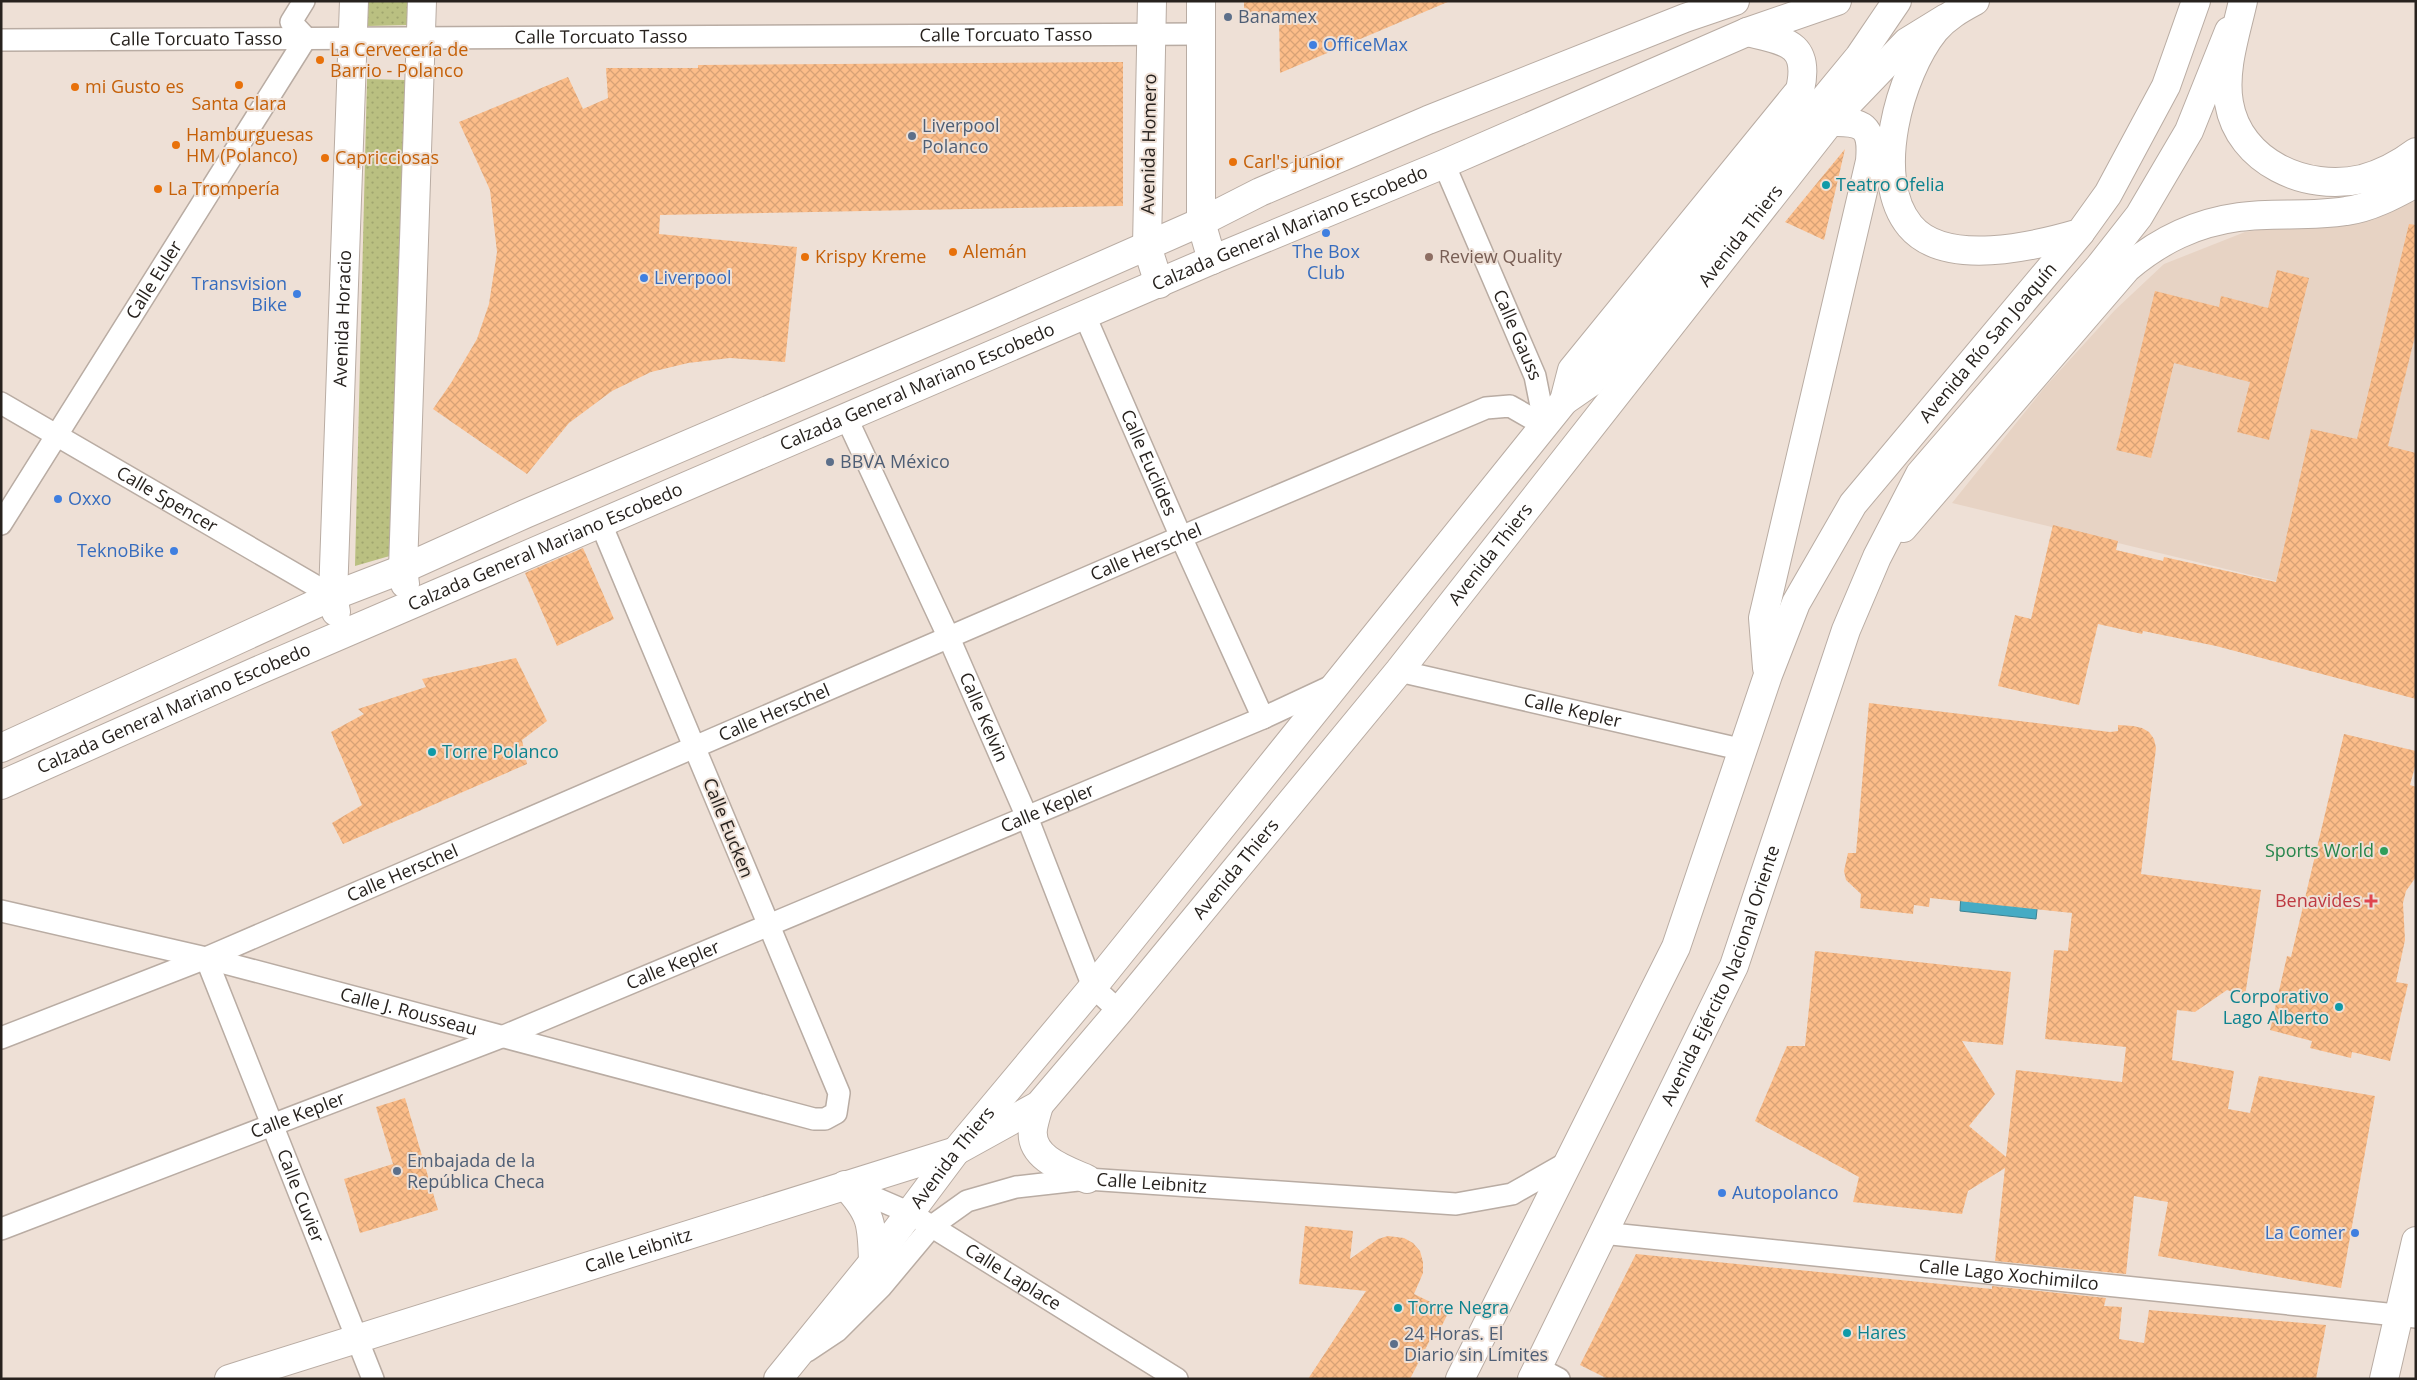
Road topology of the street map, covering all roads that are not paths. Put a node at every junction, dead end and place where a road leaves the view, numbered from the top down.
1 (304, 1) edge
2 (354, 1) edge
3 (422, 1) edge
4 (1152, 1) edge
5 (1201, 1) edge
6 (1735, 1) edge
7 (1837, 1) edge
8 (1896, 1) edge
9 (1975, 1) edge
10 (2196, 1) edge
11 (2239, 1) edge
12 (2243, 1) edge
13 (1950, 16) junction
14 (1747, 32) junction
15 (1200, 34) junction
16 (1151, 35) junction
17 (306, 38) junction
18 (352, 39) junction
19 (421, 39) junction
20 (1, 40) edge
21 (1830, 122) junction
22 (2416, 152) edge
23 (1444, 164) junction
24 (2416, 183) edge
25 (1201, 222) junction
26 (2080, 233) junction
27 (1147, 246) junction
28 (1212, 260) junction
29 (1159, 284) junction
30 (1084, 316) junction
31 (1564, 401) junction
32 (1, 403) edge
33 (847, 419) junction
34 (1545, 426) junction
35 (56, 436) junction
36 (1, 524) edge
37 (601, 524) junction
38 (1181, 537) junction
39 (1876, 557) junction
40 (404, 569) junction
41 (333, 596) junction
42 (408, 606) junction
43 (340, 636) junction
44 (949, 638) junction
45 (1399, 671) junction
46 (1768, 675) junction
47 (1339, 682) junction
48 (1263, 718) junction
49 (695, 747) junction
50 (1, 748) edge
51 (1744, 750) junction
52 (1, 784) edge
53 (1027, 817) junction
54 (1, 911) edge
55 (769, 926) junction
56 (206, 958) junction
57 (1093, 987) junction
58 (1119, 1011) junction
59 (504, 1036) junction
60 (1, 1038) edge
61 (1039, 1105) junction
62 (814, 1119) joint
63 (271, 1124) junction
64 (956, 1151) junction
65 (1570, 1161) junction
66 (1087, 1179) junction
67 (845, 1185) junction
68 (921, 1219) junction
69 (1, 1229) edge
70 (1602, 1233) junction
71 (2416, 1241) edge
72 (872, 1262) junction
73 (2407, 1316) edge
74 (357, 1337) junction
75 (782, 1375) edge
76 (1543, 1375) edge
77 (229, 1379) edge
78 (373, 1379) edge
79 (1177, 1379) edge
80 (1460, 1379) edge
81 (2384, 1379) edge

1 - 17 street
2 - 18 main road, Avenida Horacio
3 - 19 main road
4 - 16 main road, Avenida Homero
5 - 15 main road
6 - 25 main road, Calzada General Mariano Escobedo
7 - 14 main road, Calzada General Mariano Escobedo
8 - 31 main road
9 - 13 main road
10 - 26 main road, Avenida Río San Joaquín
11 - 39 main road, Avenida Río San Joaquín
12 - 22 main road
13 - 21 main road, Avenida Thiers
13 - 26 main road
14 - 23 main road, Calzada General Mariano Escobedo
14 - 31 main road
15 - 16 street, Calle Torcuato Tasso
15 - 25 main road
16 - 19 street, Calle Torcuato Tasso
16 - 27 main road, Avenida Homero
17 - 18 street, Calle Torcuato Tasso
17 - 20 street, Calle Torcuato Tasso
17 - 35 street, Calle Euler
18 - 19 street, Calle Torcuato Tasso
18 - 41 main road, Avenida Horacio
19 - 40 main road
21 - 45 main road, Avenida Thiers
21 - 46 main road
23 - 28 main road, Calzada General Mariano Escobedo
23 - 34 street, Calle Gauss
24 - 39 main road
25 - 27 main road, Calzada General Mariano Escobedo
25 - 28 main road
26 - 46 main road, Avenida Río San Joaquín
27 - 29 main road, Avenida Homero
27 - 40 main road, Calzada General Mariano Escobedo
28 - 29 main road, Calzada General Mariano Escobedo
29 - 30 main road, Calzada General Mariano Escobedo
30 - 33 main road, Calzada General Mariano Escobedo
30 - 38 street, Calle Euclides
31 - 34 main road, Avenida Thiers
32 - 35 street, Calle Spencer
33 - 37 main road, Calzada General Mariano Escobedo
33 - 44 street, Calle Kelvin
34 - 38 street, Calle Herschel
34 - 47 main road, Avenida Thiers
35 - 36 street, Calle Euler
35 - 41 street, Calle Spencer
37 - 42 main road, Calzada General Mariano Escobedo
37 - 49 street, Calle Eucken
38 - 44 street, Calle Herschel
38 - 48 street, Calle Euclides
39 - 70 main road, Avenida Ejército Nacional Oriente
40 - 41 main road, Calzada General Mariano Escobedo
40 - 42 main road
41 - 43 main road, Avenida Horacio
41 - 50 main road, Calzada General Mariano Escobedo
42 - 43 main road, Calzada General Mariano Escobedo
43 - 52 main road, Calzada General Mariano Escobedo
44 - 49 street, Calle Herschel
44 - 53 street, Calle Kelvin
45 - 51 street, Calle Kepler
45 - 58 main road, Avenida Thiers
46 - 51 main road
47 - 48 street, Calle Kepler
47 - 57 main road, Avenida Thiers
48 - 53 street, Calle Kepler
49 - 55 street, Calle Eucken
49 - 56 street, Calle Herschel
51 - 65 main road
53 - 55 street, Calle Kepler
53 - 57 street, Calle Kelvin
54 - 56 street, Calle J. Rousseau
55 - 59 street, Calle Kepler
55 - 62 street, Calle Eucken
56 - 59 street, Calle J. Rousseau
56 - 60 street, Calle Herschel
56 - 63 street, Calle Cuvier
57 - 58 street, Calle Kelvin
57 - 64 main road, Avenida Thiers
58 - 61 main road, Avenida Thiers
59 - 62 street, Calle J. Rousseau
59 - 63 street, Calle Kepler
61 - 64 main road, Calle Leibnitz
61 - 66 main road
63 - 69 street, Calle Kepler
63 - 74 street, Calle Cuvier
64 - 67 main road, Calle Leibnitz
64 - 68 main road, Avenida Thiers
65 - 66 street, Calle Leibnitz
65 - 80 main road
66 - 68 street, Calle Leibnitz
67 - 68 street, Calle Laplace
67 - 72 main road
67 - 74 main road, Calle Leibnitz
68 - 72 main road, Avenida Thiers
68 - 75 street, Calle Leibnitz
68 - 79 street, Calle Laplace
70 - 73 street, Calle Lago Xochimilco
70 - 76 main road, Avenida Ejército Nacional Oriente
71 - 73 main road
72 - 75 main road, Avenida Thiers
73 - 81 main road
74 - 77 main road, Calle Leibnitz
74 - 78 street, Calle Cuvier

